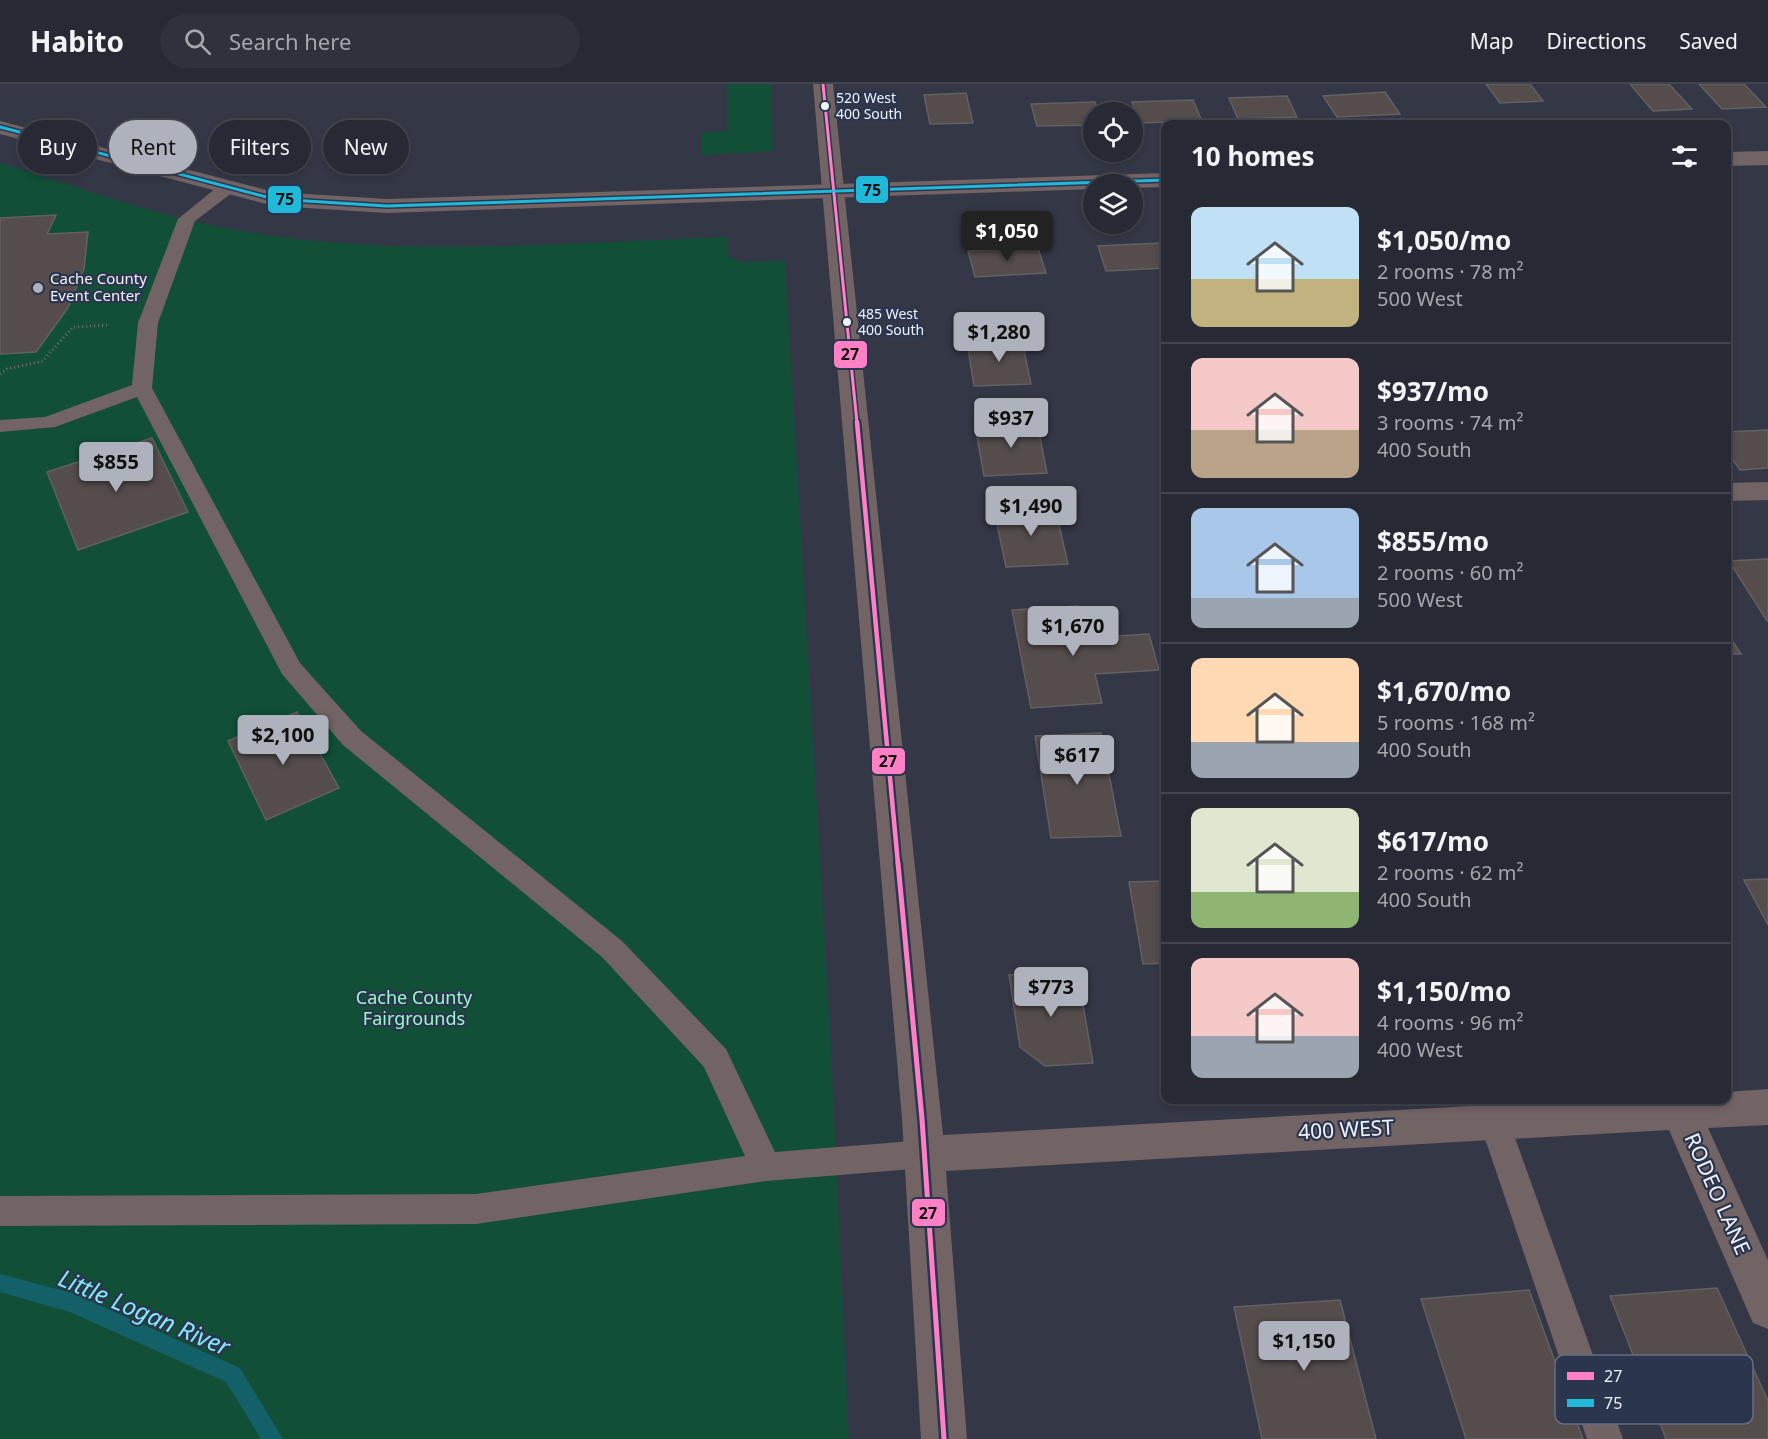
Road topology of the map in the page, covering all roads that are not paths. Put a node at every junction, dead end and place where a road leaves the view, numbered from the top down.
1 (823, 84) edge
2 (0, 127) edge
3 (1768, 158) edge
4 (1731, 159) edge
5 (1161, 180) edge
6 (226, 188) junction
7 (835, 191) junction
8 (142, 388) junction
9 (0, 426) edge
10 (1768, 490) edge
11 (1731, 492) edge
12 (1768, 1107) edge
13 (1681, 1112) junction
14 (1494, 1121) junction
15 (925, 1154) junction
16 (766, 1167) junction
17 (0, 1211) edge
18 (1768, 1308) edge
19 (1576, 1355) edge
20 (1600, 1424) edge
21 (944, 1439) edge
22 (1605, 1439) edge

1 - 7 street
2 - 6 street
3 - 4 street
5 - 7 street
6 - 7 street
6 - 8 lane
7 - 15 street
8 - 9 lane
8 - 16 lane
10 - 11 street
12 - 13 street, 400 WEST
13 - 14 street, 400 WEST
13 - 18 street, RODEO LANE
14 - 15 street, 400 WEST
14 - 19 lane
15 - 16 lane
15 - 21 street
16 - 17 lane
20 - 22 lane

